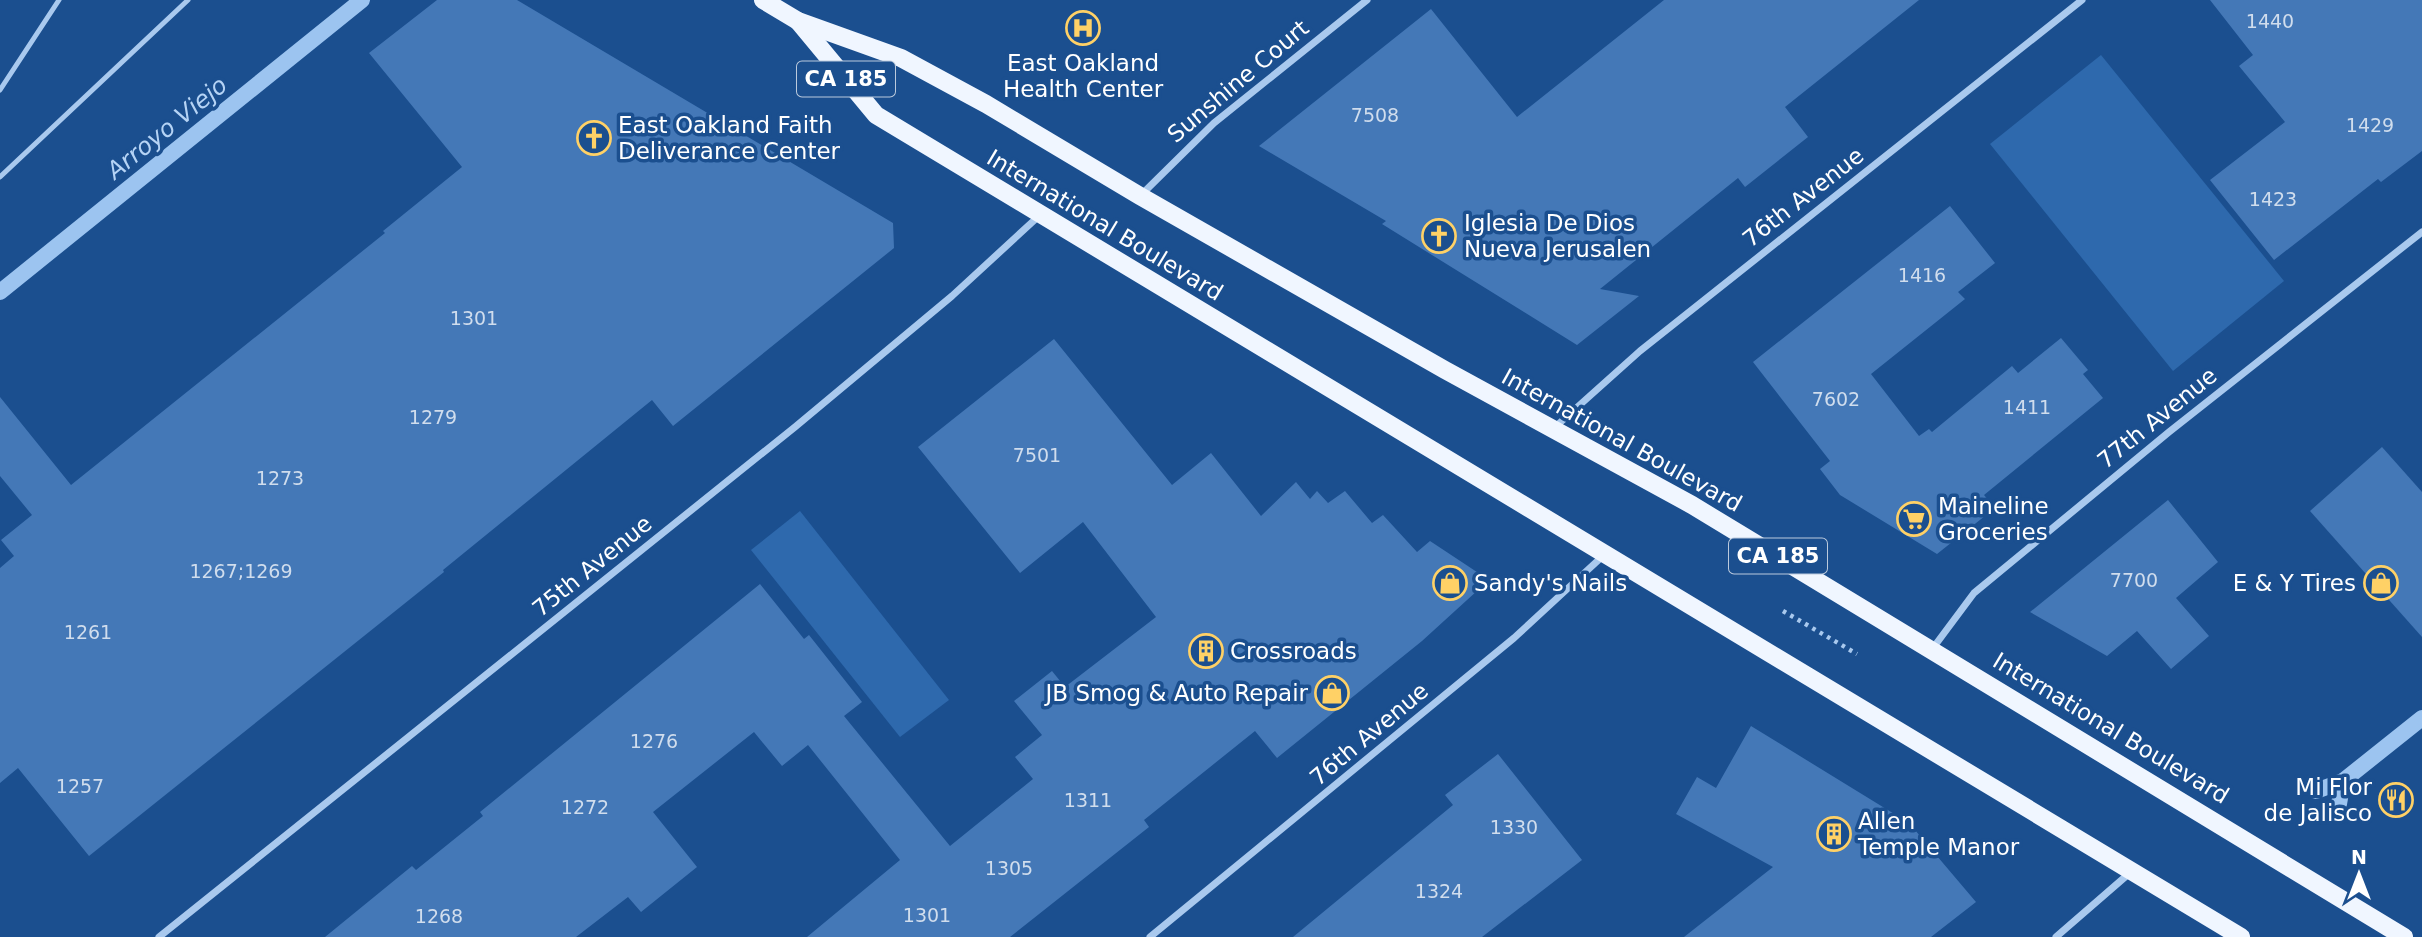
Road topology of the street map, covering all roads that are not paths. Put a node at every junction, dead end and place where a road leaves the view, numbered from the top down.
1 (59, 0) edge
2 (188, 0) edge
3 (763, 0) edge
4 (1367, 0) edge
5 (2082, 0) edge
6 (798, 21) junction
7 (0, 90) edge
8 (0, 177) edge
9 (1140, 197) junction
10 (1040, 215) junction
11 (2422, 232) edge
12 (1553, 429) junction
13 (1606, 553) junction
14 (1932, 649) junction
15 (2132, 871) junction
16 (159, 937) edge
17 (1150, 937) edge
18 (2056, 937) edge
19 (2241, 937) edge
20 (2404, 937) edge

1 - 7 lane
2 - 8 lane
3 - 6 main road, International Boulevard / CA 185
4 - 9 street, Sunshine Court
5 - 12 street, 76th Avenue
6 - 9 main road, International Boulevard / CA 185
6 - 10 main road, International Boulevard / CA 185
9 - 12 main road, International Boulevard / CA 185
10 - 13 main road, International Boulevard / CA 185
10 - 16 street, 75th Avenue
11 - 14 street, 77th Avenue
12 - 14 main road, International Boulevard / CA 185
13 - 15 main road, International Boulevard / CA 185
13 - 17 street, 76th Avenue
14 - 20 main road, International Boulevard / CA 185
15 - 18 street
15 - 19 main road, International Boulevard / CA 185

